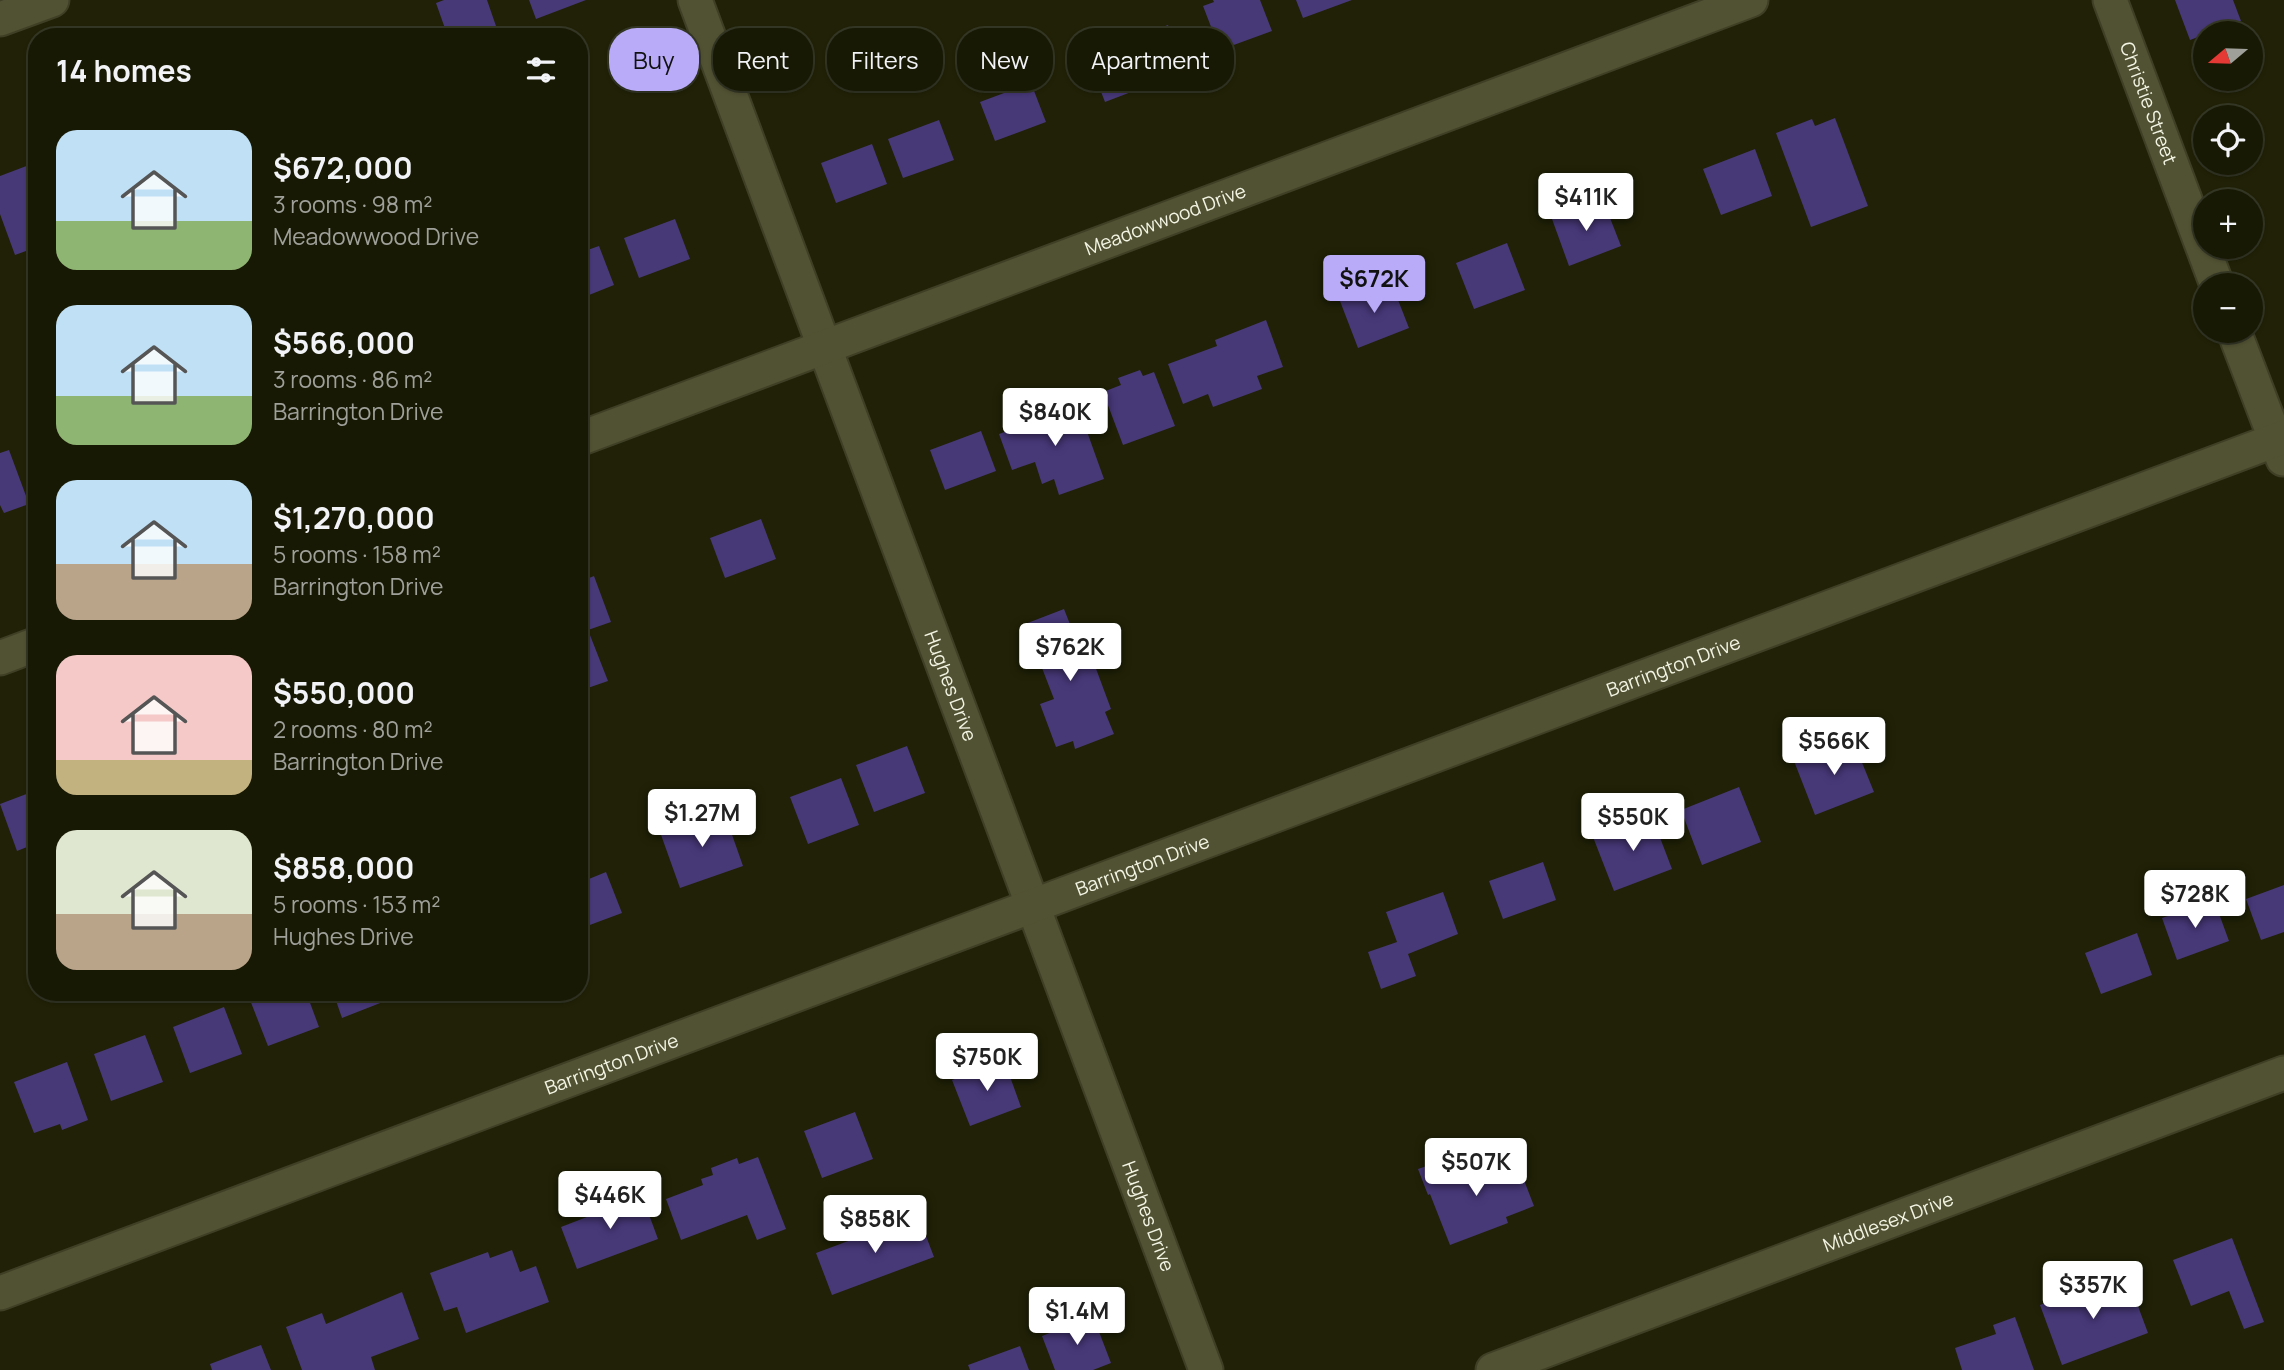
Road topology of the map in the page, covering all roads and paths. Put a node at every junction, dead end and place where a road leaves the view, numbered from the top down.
1 (52, 0) edge
2 (695, 0) edge
3 (1751, 0) edge
4 (2110, 0) edge
5 (0, 19) edge
6 (2212, 273) edge
7 (2239, 343) edge
8 (824, 346) junction
9 (588, 436) edge
10 (2281, 446) edge
11 (28, 647) edge
12 (0, 658) edge
13 (1033, 905) junction
14 (2284, 1073) edge
15 (0, 1293) edge
16 (1206, 1370) edge
17 (1493, 1370) edge

1 - 5 street
2 - 8 street, Hughes Drive
3 - 8 street, Meadowwood Drive
4 - 6 street, Christie Street
7 - 10 street
8 - 9 street, Meadowwood Drive
8 - 13 street, Hughes Drive
10 - 13 street, Barrington Drive
11 - 12 street
13 - 15 street, Barrington Drive
13 - 16 street, Hughes Drive
14 - 17 street, Middlesex Drive

